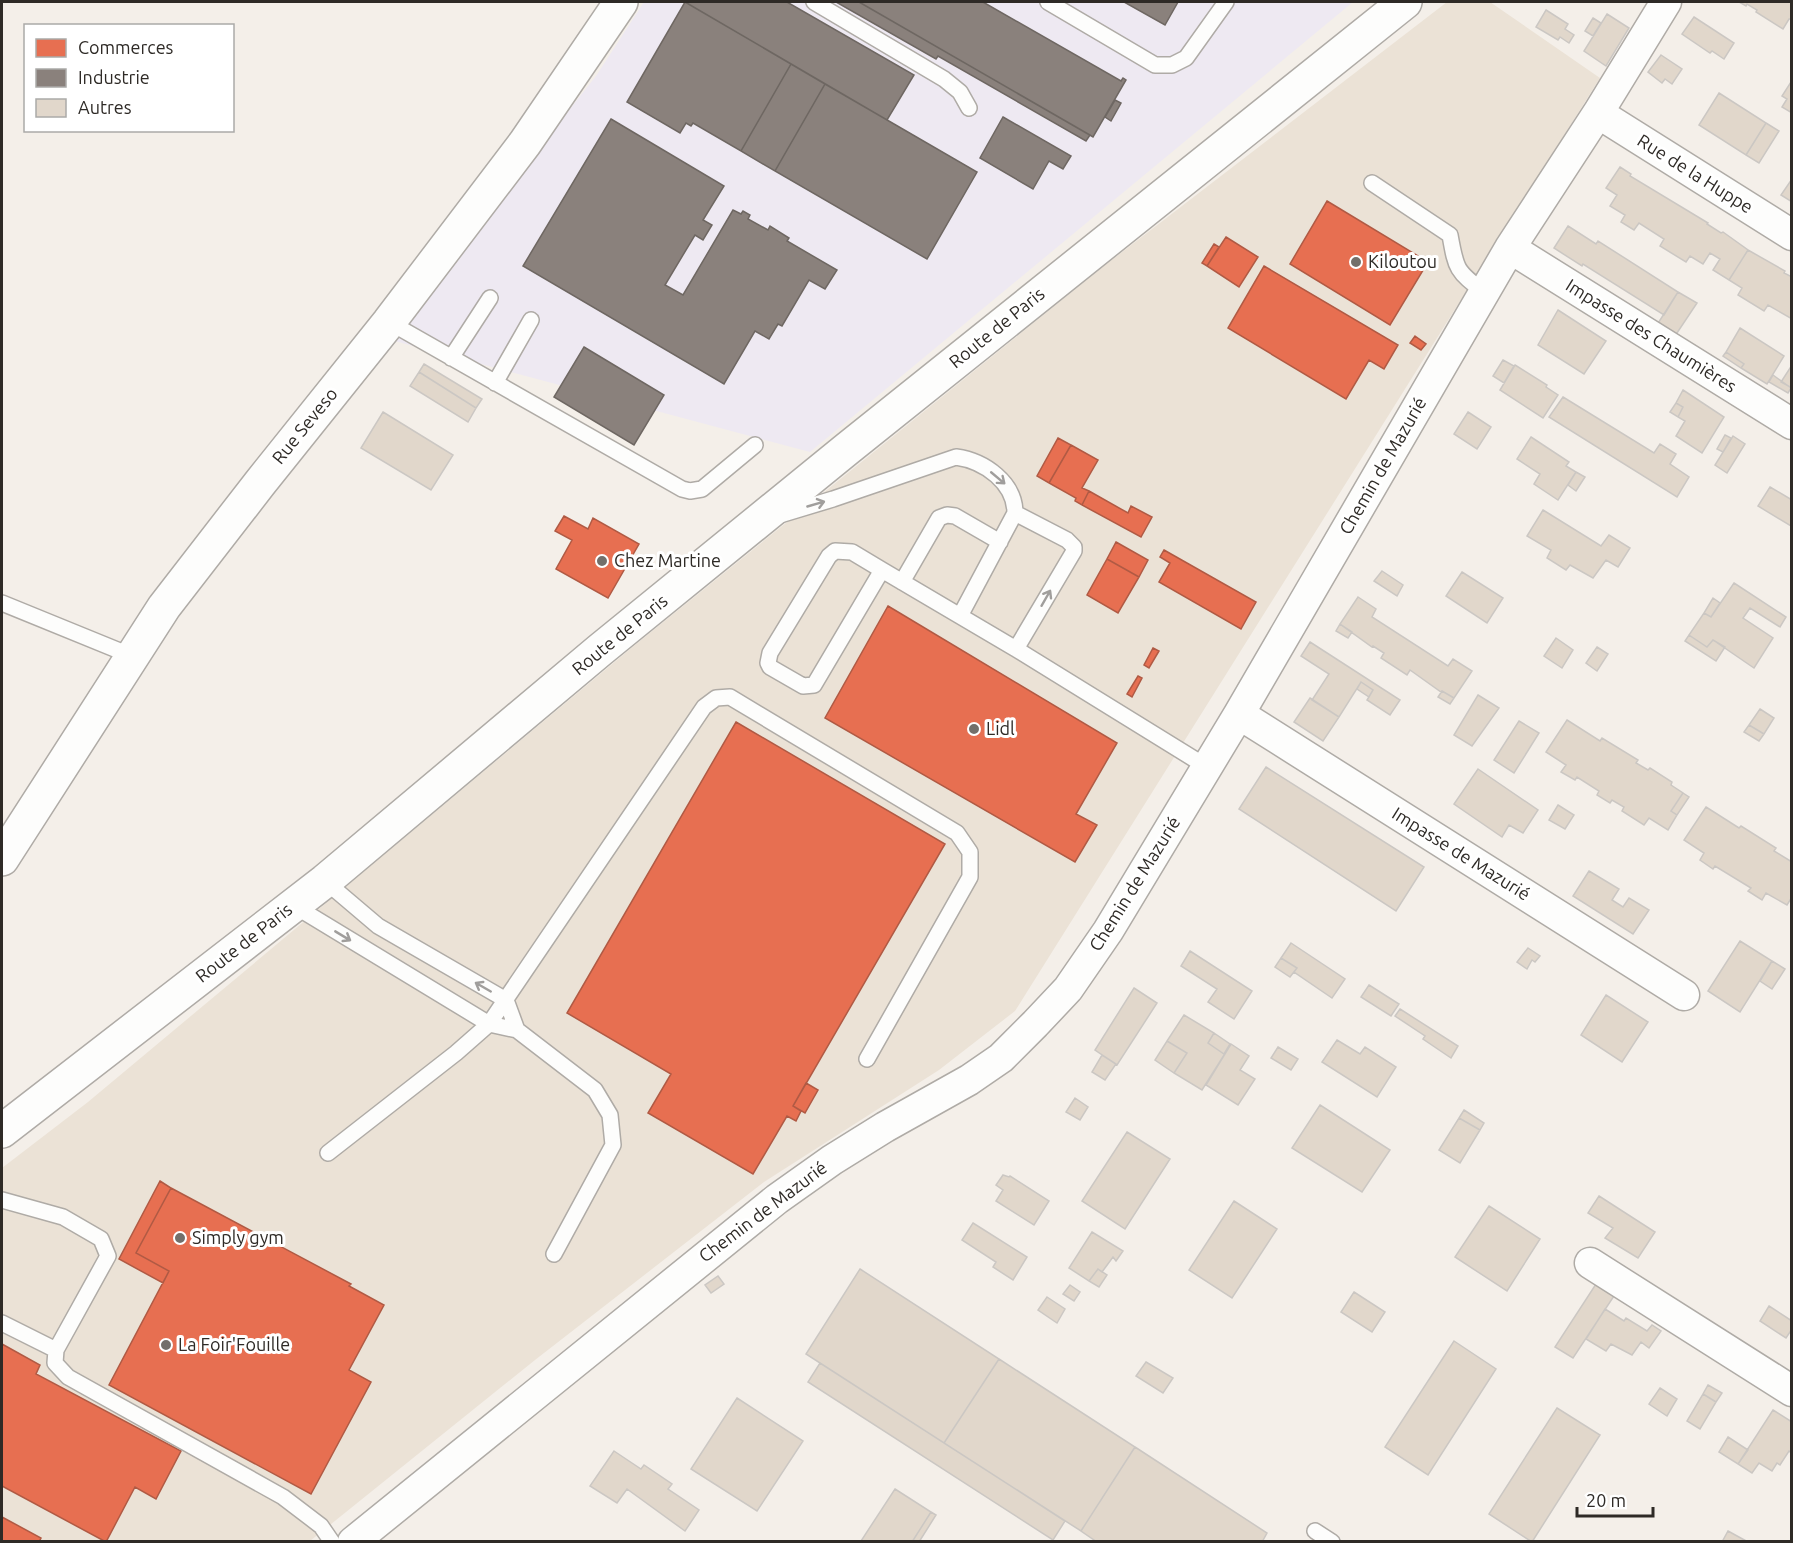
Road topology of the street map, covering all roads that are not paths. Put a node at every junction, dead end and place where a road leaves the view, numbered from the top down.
1 (621, 2) edge
2 (814, 2) edge
3 (1048, 2) edge
4 (1226, 2) edge
5 (1405, 2) edge
6 (1666, 2) edge
7 (969, 108) dead end
8 (1598, 113) junction
9 (1372, 183) dead end
10 (1791, 235) edge
11 (1510, 248) junction
12 (1484, 292) junction
13 (490, 297) dead end
14 (531, 320) dead end
15 (389, 322) junction
16 (451, 358) junction
17 (495, 383) junction
18 (1791, 424) edge
19 (755, 445) dead end
20 (1015, 513) junction
21 (760, 520) junction
22 (1000, 542) junction
23 (882, 570) junction
24 (902, 582) junction
25 (2, 603) edge
26 (960, 616) junction
27 (1016, 649) junction
28 (132, 656) junction
29 (1239, 714) junction
30 (1207, 767) junction
31 (2, 860) edge
32 (325, 881) junction
33 (293, 906) junction
34 (1684, 995) dead end
35 (506, 1000) junction
36 (489, 1024) junction
37 (517, 1030) junction
38 (867, 1059) dead end
39 (2, 1131) edge
40 (328, 1153) dead end
41 (2, 1200) edge
42 (554, 1254) dead end
43 (1590, 1263) dead end
44 (2, 1323) edge
45 (56, 1350) junction
46 (1791, 1392) edge
47 (1316, 1531) dead end
48 (332, 1542) edge
49 (353, 1542) edge
50 (1332, 1542) edge

1 - 15 main road, Rue Seveso
2 - 7 lane
3 - 4 lane
5 - 21 main road, Route de Paris
6 - 8 street, Chemin de Mazurié
8 - 10 street, Rue de la Huppe
8 - 11 street, Chemin de Mazurié
9 - 12 lane
11 - 12 street, Chemin de Mazurié
11 - 18 street, Impasse des Chaumières
12 - 29 street, Chemin de Mazurié
13 - 16 lane
14 - 17 lane
15 - 16 lane
15 - 28 main road, Rue Seveso
16 - 17 lane
17 - 19 lane
21 -> 20 lane
20 - 22 lane
27 -> 20 lane
21 - 32 main road, Route de Paris
22 - 24 lane
22 - 26 lane
23 - 23 lane
23 - 24 lane
24 - 26 lane
25 - 28 lane
26 - 27 lane
27 - 30 lane
28 - 31 main road, Rue Seveso
29 - 30 street, Chemin de Mazurié
29 - 34 street, Impasse de Mazurié
30 - 49 street, Chemin de Mazurié
32 - 33 main road, Route de Paris
35 -> 32 lane
33 -> 36 lane
33 - 39 main road, Route de Paris
35 - 36 lane
35 - 37 lane
35 - 38 lane
36 - 37 lane
36 - 40 lane
37 - 42 lane
41 - 45 lane
43 - 46 street
44 - 45 lane
45 - 48 lane
47 - 50 lane

